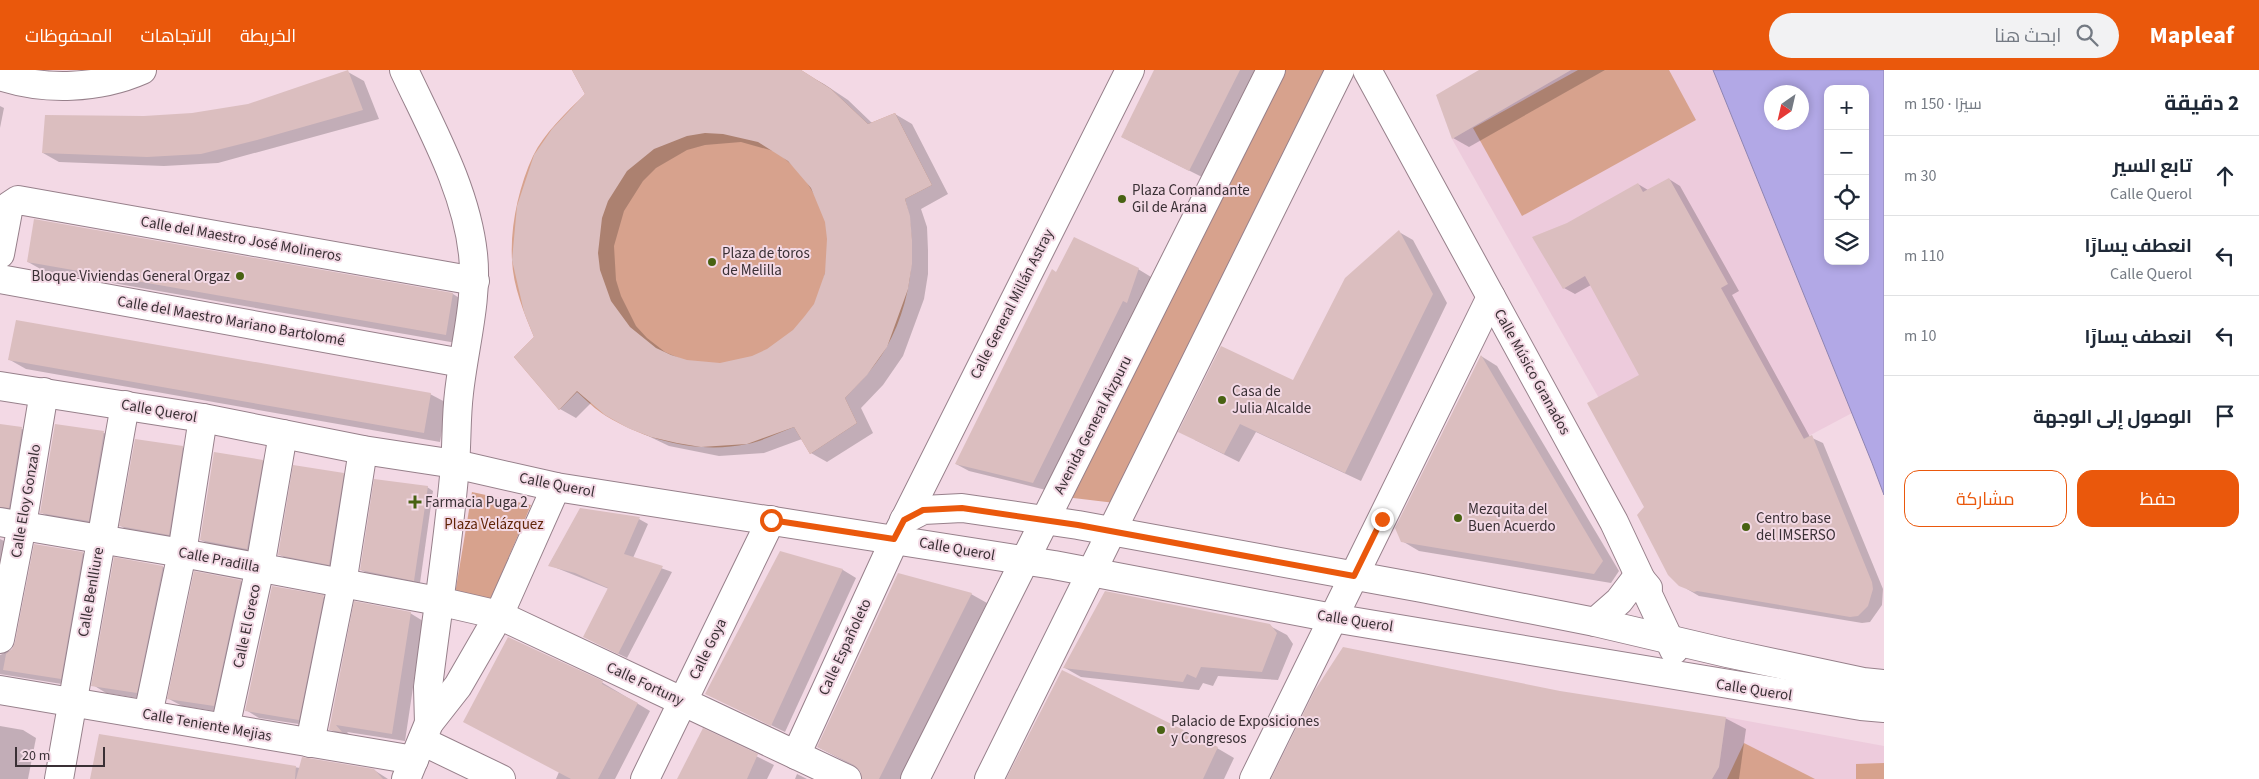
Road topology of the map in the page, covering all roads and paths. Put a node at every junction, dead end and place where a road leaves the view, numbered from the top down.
1 (142, 70) edge
2 (404, 70) edge
3 (1130, 70) edge
4 (1271, 70) edge
5 (1340, 70) edge
6 (1367, 70) edge
7 (18, 76) edge
8 (0, 254) edge
9 (0, 280) edge
10 (475, 282) junction
11 (1491, 297) junction
12 (462, 363) junction
13 (0, 386) edge
14 (44, 392) junction
15 (125, 405) junction
16 (203, 418) junction
17 (283, 434) junction
18 (363, 450) junction
19 (455, 464) junction
20 (556, 487) junction
21 (771, 520) junction
22 (1045, 520) junction
23 (11, 523) edge
24 (900, 529) junction
25 (1112, 531) junction
26 (101, 538) junction
27 (182, 553) junction
28 (1024, 561) junction
29 (260, 567) junction
30 (1092, 572) junction
31 (1354, 576) junction
32 (1638, 576) junction
33 (342, 584) junction
34 (438, 601) junction
35 (499, 616) junction
36 (1333, 618) junction
37 (1595, 622) junction
38 (0, 639) edge
39 (1668, 639) junction
40 (1707, 647) junction
41 (1688, 679) junction
42 (1884, 684) edge
43 (0, 690) edge
44 (438, 694) junction
45 (72, 702) junction
46 (682, 702) junction
47 (1884, 708) edge
48 (148, 715) junction
49 (224, 728) junction
50 (310, 743) junction
51 (418, 751) edge
52 (796, 755) junction
53 (59, 779) edge
54 (501, 779) edge
55 (645, 779) edge
56 (847, 779) edge
57 (915, 779) edge
58 (989, 779) edge
59 (1254, 779) edge

1 - 7 street
2 - 10 street
3 - 24 street, Calle General Millán Astray
4 - 22 street, Avenida General Aizpuru
5 - 25 street
6 - 11 street, Calle Músico Granados
8 - 10 street, Calle del Maestro José Molineros
9 - 12 street, Calle del Maestro Mariano Bartolomé
10 - 12 street
11 - 31 street
11 - 32 street, Calle Músico Granados
12 - 19 street
13 - 14 street, Calle Querol
14 - 15 street, Calle Querol
14 - 23 street, Calle Eloy Gonzalo
15 - 16 street, Calle Querol
15 - 26 street, Calle Benlliure
16 - 17 street, Calle Querol
16 - 27 street
17 - 18 street, Calle Querol
17 - 29 street, Calle El Greco
18 - 19 street, Calle Querol
18 - 33 street
19 - 20 street, Calle Querol
19 - 34 street
20 - 21 street, Calle Querol
20 - 35 street
21 - 24 street, Calle Querol
21 - 46 street, Calle Goya
22 - 24 street, Calle Querol
22 - 25 street, Calle Querol
22 - 28 street, Avenida General Aizpuru
23 - 26 street, Calle Pradilla
23 - 38 street, Calle Eloy Gonzalo
24 - 28 street, Calle Querol
24 - 52 street, Calle Españoleto
25 - 30 street
25 - 31 street, Calle Querol
26 - 27 street, Calle Pradilla
26 - 45 street, Calle Benlliure
27 - 29 street, Calle Pradilla
27 - 48 street
28 - 30 street, Calle Querol
28 - 57 street, Avenida General Aizpuru
29 - 33 street, Calle Pradilla
29 - 49 street, Calle El Greco
30 - 36 street, Calle Querol
30 - 58 street
31 - 36 street
31 - 37 street, Calle Querol
32 - 37 street
32 - 39 street, Calle Músico Granados
32 - 40 street
33 - 34 street, Calle Pradilla
33 - 50 street
34 - 35 street, Calle Fortuny
34 - 44 street
35 - 44 street
35 - 46 street, Calle Fortuny
36 - 41 street, Calle Querol
36 - 59 street
37 - 39 street, Calle Querol
39 - 40 street, Calle Querol
39 - 41 street, Calle Músico Granados
40 - 42 street, Calle Querol
41 - 47 street, Calle Querol
43 - 45 street, Calle Teniente Mejias
44 - 51 street
45 - 48 street, Calle Teniente Mejias
45 - 53 street, Calle Benlliure
46 - 52 street, Calle Fortuny
46 - 55 street, Calle Goya
48 - 49 street, Calle Teniente Mejias
49 - 50 street, Calle Teniente Mejias
50 - 51 street, Calle Teniente Mejias
51 - 54 street, Calle Teniente Mejias
52 - 56 street, Calle Fortuny

